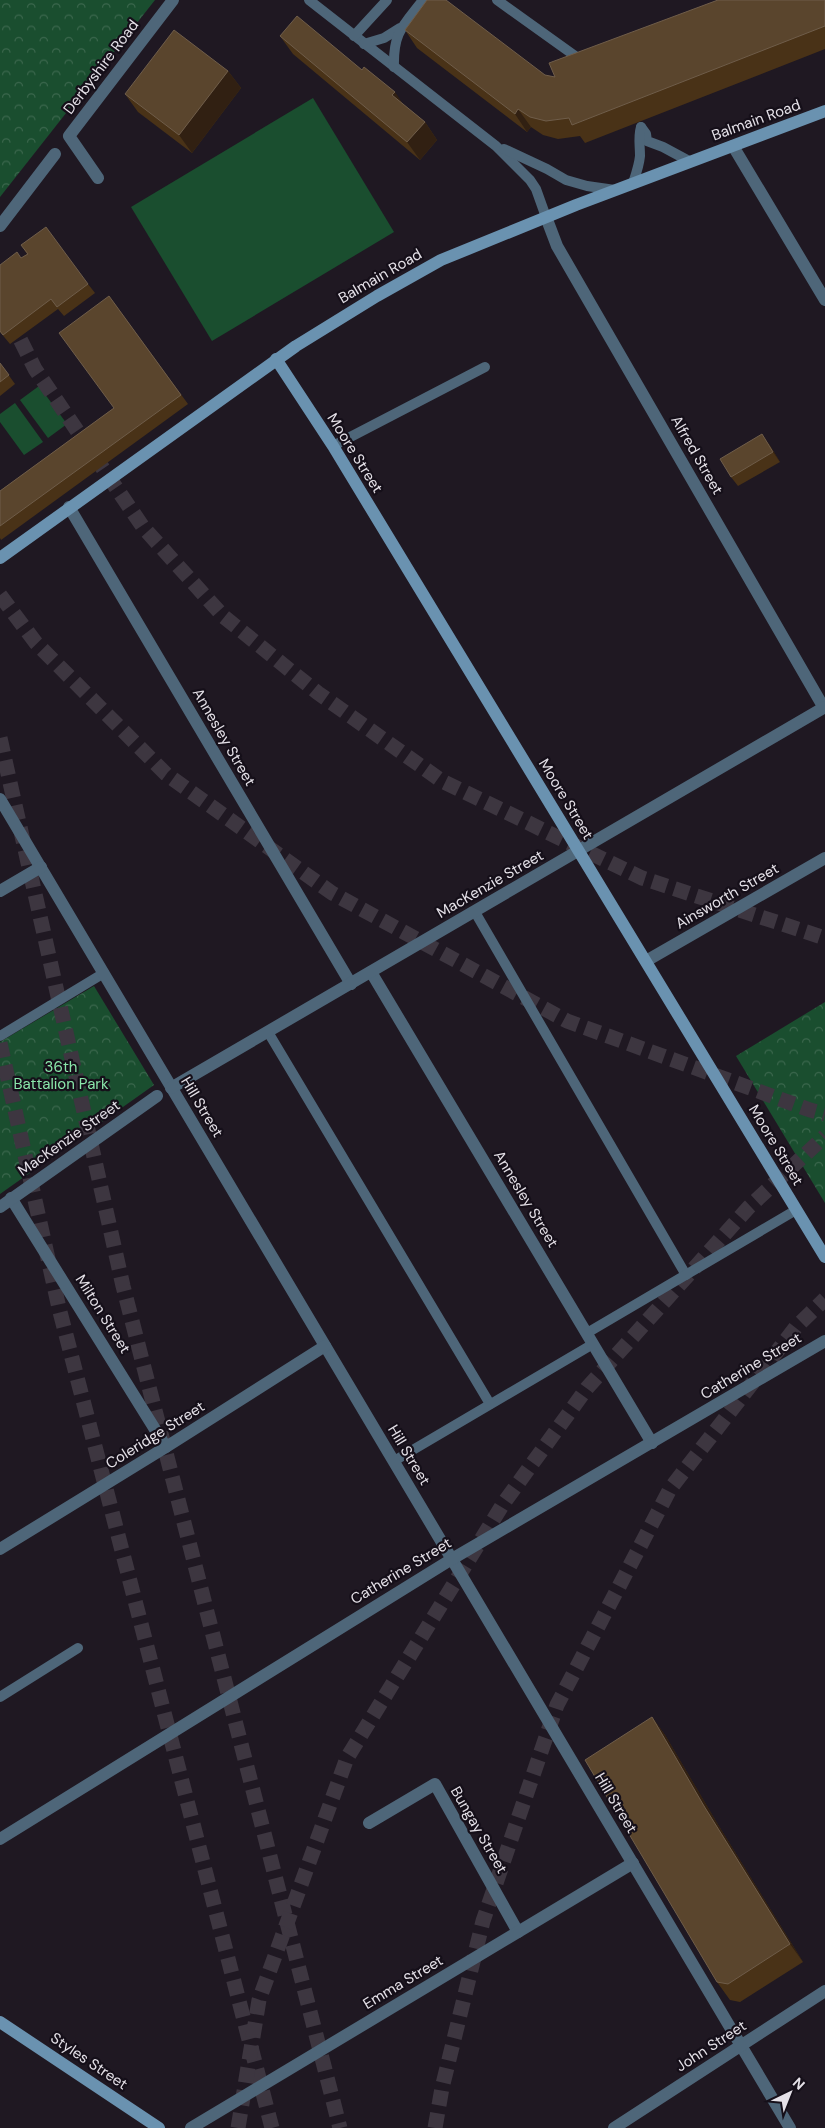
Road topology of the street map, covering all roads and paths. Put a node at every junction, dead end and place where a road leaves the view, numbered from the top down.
1 (173, 0) edge
2 (309, 0) edge
3 (386, 0) edge
4 (423, 0) edge
5 (497, 0) edge
6 (400, 28) junction
7 (354, 36) junction
8 (364, 44) junction
9 (596, 51) edge
10 (394, 67) junction
11 (825, 111) edge
12 (496, 146) junction
13 (733, 146) junction
14 (55, 154) dead end
15 (689, 161) junction
16 (98, 178) dead end
17 (633, 183) junction
18 (614, 190) junction
19 (546, 217) junction
20 (0, 226) edge
21 (825, 300) edge
22 (276, 359) junction
23 (485, 367) dead end
24 (333, 446) junction
25 (69, 507) junction
26 (0, 558) edge
27 (825, 707) edge
28 (0, 799) edge
29 (579, 851) junction
30 (825, 858) edge
31 (41, 867) junction
32 (0, 891) edge
33 (474, 912) junction
34 (646, 961) junction
35 (371, 972) junction
36 (104, 973) junction
37 (351, 984) junction
38 (268, 1032) junction
39 (0, 1036) edge
40 (172, 1088) junction
41 (157, 1096) dead end
42 (11, 1198) junction
43 (0, 1207) edge
44 (796, 1210) junction
45 (825, 1258) edge
46 (686, 1275) junction
47 (590, 1339) junction
48 (825, 1342) edge
49 (325, 1346) junction
50 (490, 1404) junction
51 (652, 1443) junction
52 (166, 1447) junction
53 (394, 1461) junction
54 (0, 1549) edge
55 (452, 1559) junction
56 (78, 1648) dead end
57 (0, 1697) edge
58 (369, 1823) dead end
59 (0, 1839) edge
60 (632, 1863) junction
61 (518, 1932) junction
62 (824, 1993) edge
63 (0, 2022) edge
64 (741, 2046) junction
65 (159, 2128) edge
66 (191, 2128) edge
67 (614, 2128) edge
68 (790, 2128) edge

1 - 16 street, Derbyshire Road
2 - 7 lane
3 - 7 lane
4 - 6 lane
5 - 9 lane
6 - 8 lane
6 - 10 lane
7 - 8 lane
8 - 10 lane
10 - 12 lane
11 - 13 main road, Balmain Road
12 - 18 lane
12 - 19 lane
13 - 15 main road, Balmain Road
13 - 21 street
14 - 20 street
15 - 17 main road, Balmain Road
15 - 17 lane
17 - 18 main road, Balmain Road
18 - 19 main road, Balmain Road
19 - 22 main road, Balmain Road
19 - 27 street, Alfred Street
22 - 24 main road, Moore Street
22 - 25 main road, Balmain Road
23 - 24 lane
24 - 29 main road, Moore Street
25 - 26 main road, Balmain Road
25 - 37 street, Annesley Street
27 - 29 street, MacKenzie Street
28 - 31 street, Hill Street
29 - 33 street, MacKenzie Street
29 - 34 main road, Moore Street
30 - 34 street, Ainsworth Street
31 - 32 street
31 - 36 street, Hill Street
33 - 35 street, MacKenzie Street
33 - 46 lane
34 - 44 main road, Moore Street
35 - 37 street, MacKenzie Street
35 - 47 street, Annesley Street
36 - 39 lane
36 - 40 street, Hill Street
37 - 38 street, MacKenzie Street
38 - 40 street, MacKenzie Street
38 - 50 lane
40 - 49 street, Hill Street
41 - 42 street, MacKenzie Street
42 - 43 street, MacKenzie Street
42 - 52 street, Milton Street
44 - 45 main road, Moore Street
44 - 46 lane
46 - 47 lane
47 - 50 lane
47 - 51 street, Annesley Street
48 - 51 street, Catherine Street
49 - 52 street, Coleridge Street
49 - 53 street, Hill Street
50 - 53 lane
51 - 55 street, Catherine Street
52 - 54 street, Coleridge Street
53 - 55 street, Hill Street
55 - 59 street, Catherine Street
55 - 60 street, Hill Street
56 - 57 lane
58 - 61 street, Bungay Street
60 - 61 street, Emma Street
60 - 64 street, Hill Street
61 - 66 street, Emma Street
62 - 64 street, John Street
63 - 65 main road, Styles Street
64 - 67 street, John Street
64 - 68 street, Hill Street

